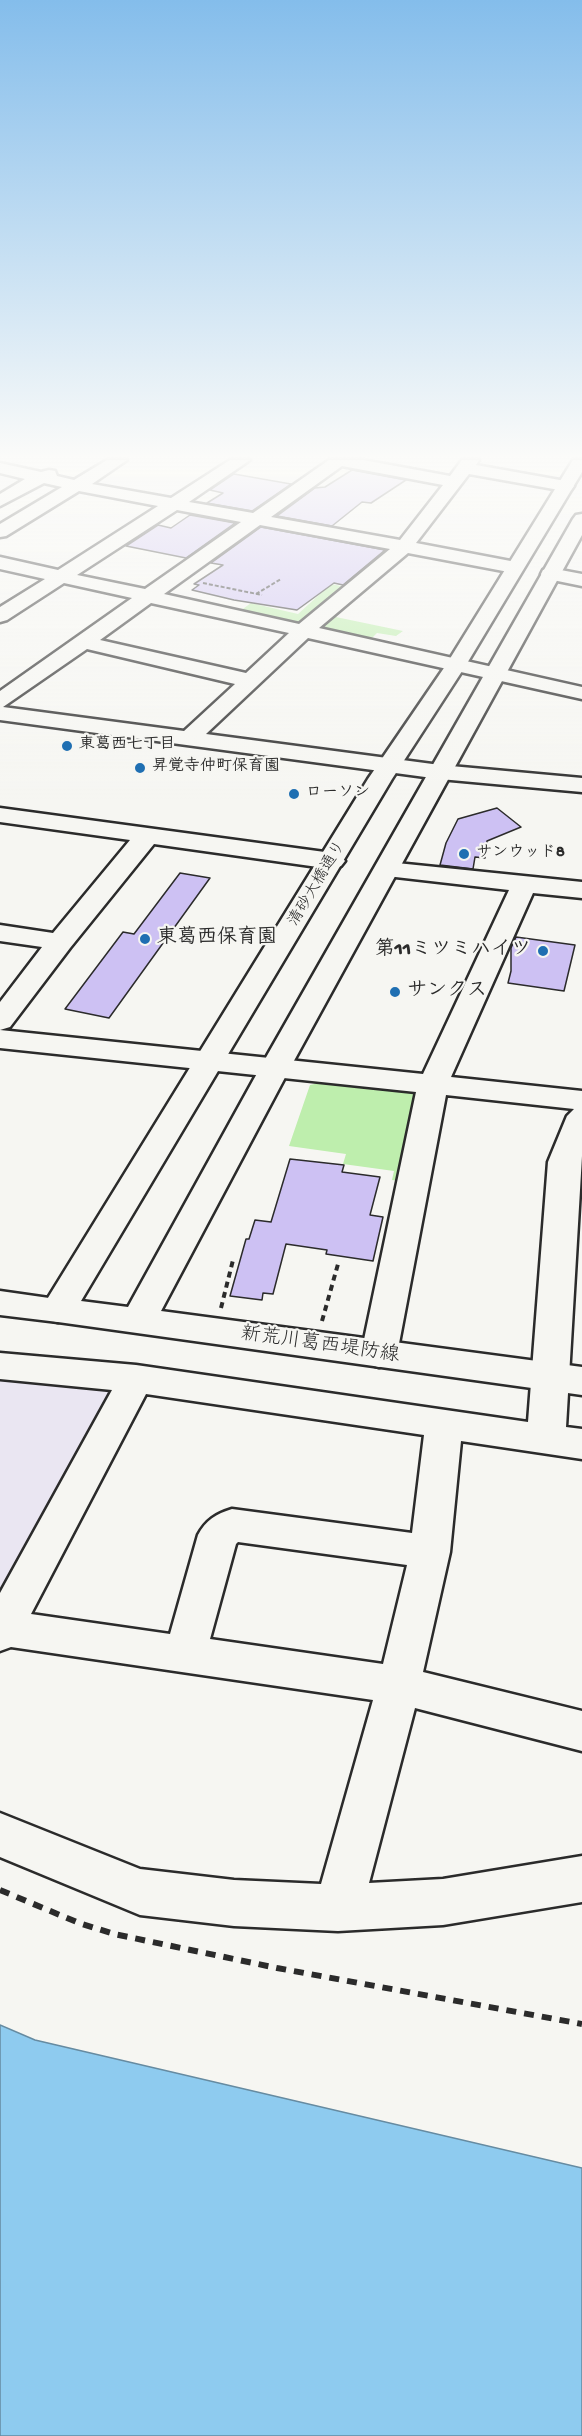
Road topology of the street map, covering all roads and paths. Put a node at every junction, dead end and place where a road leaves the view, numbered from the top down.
1 (47, 574) edge
2 (66, 574) edge
3 (181, 574) edge
4 (372, 574) edge
5 (510, 574) edge
6 (550, 574) joint
7 (61, 577) junction
8 (176, 577) junction
9 (281, 579) dead end
10 (582, 580) edge
11 (255, 594) junction
12 (149, 596) junction
13 (262, 596) dead end
14 (228, 614) junction
15 (0, 616) edge
16 (303, 631) junction
17 (83, 642) junction
18 (456, 665) junction
19 (494, 673) junction
20 (251, 681) junction
21 (582, 693) edge
22 (0, 701) edge
23 (0, 713) edge
24 (0, 729) edge
25 (188, 738) junction
26 (384, 772) junction
27 (437, 778) junction
28 (582, 785) edge
29 (582, 800) edge
30 (0, 815) edge
31 (147, 836) junction
32 (332, 861) junction
33 (387, 870) junction
34 (524, 885) junction
35 (582, 890) edge
36 (0, 933) edge
37 (60, 942) junction
38 (0, 1021) edge
39 (0, 1039) edge
40 (211, 1061) junction
41 (275, 1068) junction
42 (434, 1084) junction
43 (582, 1100) edge
44 (582, 1116) edge
45 (233, 1260) dead end
46 (338, 1264) dead end
47 (0, 1303) edge
48 (210, 1310) dead end
49 (58, 1311) junction
50 (138, 1321) junction
51 (338, 1348) junction
52 (380, 1354) junction
53 (0, 1366) edge
54 (136, 1379) junction
55 (566, 1379) edge
56 (444, 1424) junction
57 (546, 1439) junction
58 (582, 1444) edge
59 (430, 1552) junction
60 (1, 1630) edge
61 (185, 1655) junction
62 (399, 1685) junction
63 (582, 1731) edge
64 (0, 1835) edge
65 (582, 1879) edge
66 (0, 1890) edge
67 (338, 1908) junction
68 (582, 2024) edge

1 - 7 street
2 - 7 street
3 - 8 street
4 - 16 street
5 - 18 street, 清砂大橋通り
6 - 10 street
6 - 19 street
7 - 12 street
7 - 15 street
8 - 11 path
8 - 12 street
9 - 11 path
11 - 13 path
11 - 14 path
12 - 14 street
12 - 17 street
14 - 16 street
16 - 18 street
16 - 20 street
17 - 20 street
17 - 22 street
18 - 19 street
18 - 26 street, 清砂大橋通り
19 - 21 street
19 - 27 street
20 - 25 street
23 - 25 street
24 - 26 street
25 - 26 street
26 - 27 street
26 - 32 street, 清砂大橋通り
27 - 28 street
27 - 29 street
27 - 33 street
30 - 31 street
31 - 32 street
31 - 37 street
32 - 40 street, 清砂大橋通り
33 - 34 street
33 - 41 street
34 - 35 street
34 - 42 street
36 - 37 street
37 - 38 street
39 - 40 street
40 - 41 street
40 - 49 street, 清砂大橋通り
41 - 42 street
41 - 50 street
42 - 43 street
42 - 52 street
44 - 55 street
45 - 48 path
46 - 51 path
47 - 49 street, 新荒川葛西堤防線
49 - 50 street, 新荒川葛西堤防線
50 - 51 street, 新荒川葛西堤防線
51 - 52 street, 新荒川葛西堤防線
52 - 55 street, 新荒川葛西堤防線
53 - 54 street
54 - 56 street
54 - 60 street
55 - 57 street
56 - 57 street
56 - 59 street
57 - 58 street
59 - 61 street
59 - 62 street
60 - 61 street
61 - 62 street
62 - 63 street
62 - 67 street
64 - 67 street
65 - 67 street
66 - 68 path

